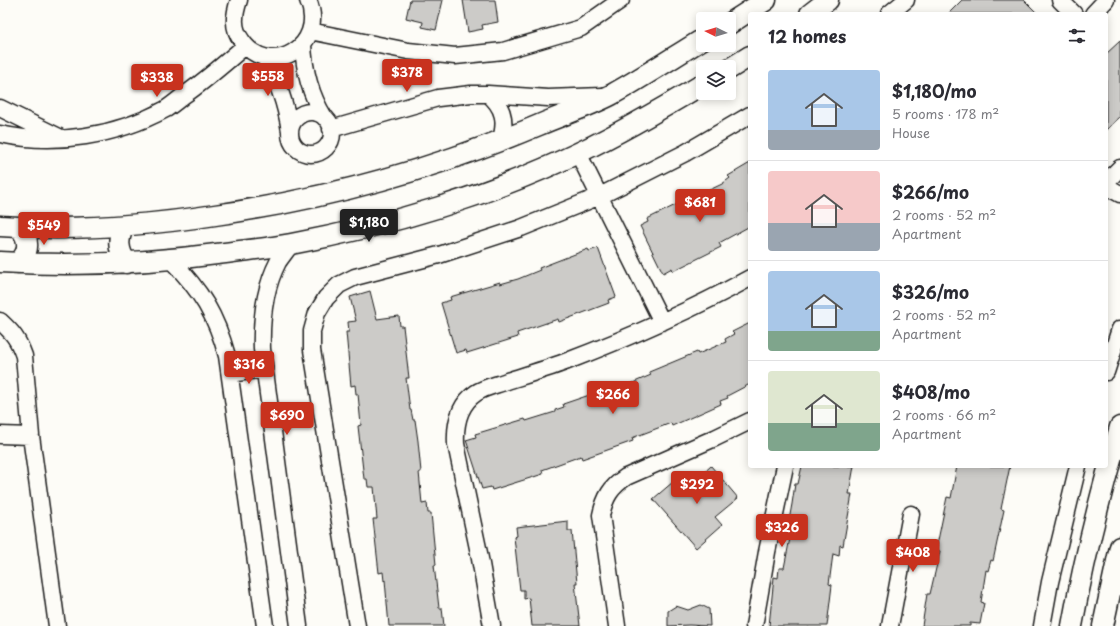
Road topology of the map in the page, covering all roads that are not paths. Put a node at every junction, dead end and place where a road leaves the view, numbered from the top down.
1 (308, 0) edge
2 (621, 0) edge
3 (766, 0) edge
4 (828, 0) edge
5 (906, 0) edge
6 (1060, 0) edge
7 (1106, 0) edge
8 (235, 4) edge
9 (813, 12) edge
10 (891, 12) edge
11 (1072, 12) edge
12 (1095, 12) edge
13 (736, 19) edge
14 (307, 38) junction
15 (696, 43) edge
16 (245, 46) junction
17 (264, 57) junction
18 (748, 57) edge
19 (736, 65) edge
20 (696, 88) edge
21 (488, 94) junction
22 (609, 95) junction
23 (0, 108) edge
24 (748, 116) edge
25 (328, 123) junction
26 (290, 131) junction
27 (0, 134) edge
28 (62, 139) junction
29 (500, 142) junction
30 (578, 153) junction
31 (1120, 168) edge
32 (1108, 180) edge
33 (1108, 190) edge
34 (1120, 194) edge
35 (600, 196) junction
36 (10, 226) edge
37 (124, 226) junction
38 (290, 244) junction
39 (171, 260) junction
40 (9, 262) edge
41 (126, 263) junction
42 (748, 279) edge
43 (0, 321) edge
44 (662, 322) junction
45 (1120, 329) edge
46 (1108, 366) edge
47 (264, 369) junction
48 (230, 374) junction
49 (748, 422) edge
50 (1120, 426) edge
51 (0, 435) edge
52 (31, 436) junction
53 (1108, 467) edge
54 (785, 468) edge
55 (1078, 468) edge
56 (1108, 468) edge
57 (911, 514) dead end
58 (1120, 547) edge
59 (1117, 571) edge
60 (57, 626) edge
61 (265, 626) edge
62 (299, 626) edge
63 (357, 626) edge
64 (492, 626) edge
65 (616, 626) edge
66 (754, 626) edge
67 (890, 626) edge
68 (1042, 626) edge
69 (1072, 626) edge
70 (1103, 626) edge

1 - 14 street
2 - 14 street
3 - 13 street
4 - 9 street
5 - 10 street
6 - 11 street
7 - 12 street
8 - 16 street
14 - 17 street
14 - 25 street
15 - 22 street
16 - 17 street
16 - 28 street
17 - 26 street
18 - 19 street
20 - 30 street
21 - 22 street
21 - 25 street
21 - 29 street
22 - 29 street
23 - 28 street
24 - 35 street
25 - 26 street
25 - 26 street
27 - 28 street
29 - 37 street
30 - 35 street
30 - 38 street
31 - 32 street
33 - 34 street
35 - 44 street
35 - 63 street
36 - 37 street
36 - 40 street
37 - 41 street
38 - 39 street
38 - 47 street
39 - 41 street
39 - 48 street
40 - 41 street
42 - 44 street
43 - 52 street
44 - 64 street
45 - 46 street
47 - 48 street
47 - 62 street
48 - 61 street
49 - 65 street
50 - 53 street
51 - 52 street
52 - 60 street
54 - 66 street
55 - 68 street
56 - 69 street
57 - 67 street
58 - 59 street
59 - 70 street

